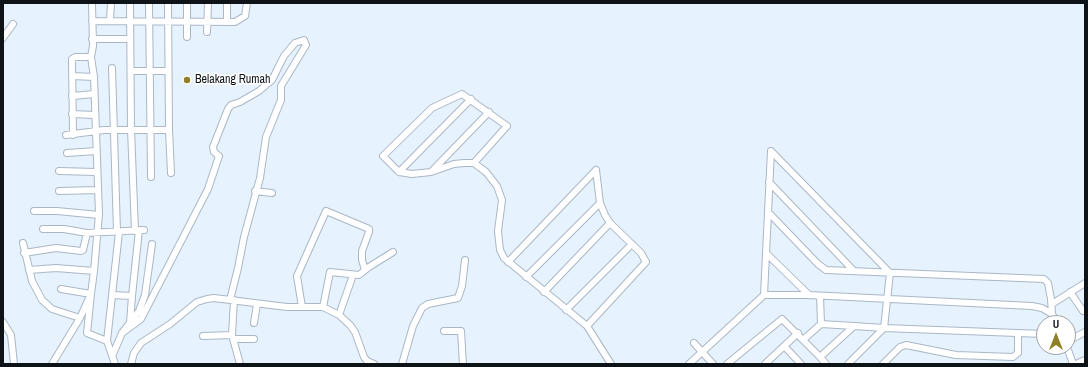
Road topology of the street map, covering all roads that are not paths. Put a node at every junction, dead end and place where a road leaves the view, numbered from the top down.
1 (92, 3) edge
2 (111, 3) edge
3 (130, 3) edge
4 (149, 3) edge
5 (168, 3) edge
6 (187, 3) edge
7 (208, 3) edge
8 (227, 3) edge
9 (247, 3) edge
10 (92, 20) junction
11 (110, 21) junction
12 (130, 21) junction
13 (148, 21) junction
14 (168, 21) junction
15 (187, 21) junction
16 (208, 21) junction
17 (227, 22) junction
18 (13, 24) dead end
19 (207, 32) dead end
20 (187, 37) dead end
21 (3, 38) edge
22 (92, 39) junction
23 (130, 39) junction
24 (91, 57) junction
25 (112, 68) dead end
26 (130, 71) junction
27 (149, 71) junction
28 (168, 71) junction
29 (72, 76) junction
30 (94, 77) junction
31 (94, 94) junction
32 (72, 96) junction
33 (471, 99) junction
34 (489, 112) junction
35 (72, 114) junction
36 (95, 115) junction
37 (131, 129) junction
38 (113, 130) junction
39 (150, 130) junction
40 (170, 130) junction
41 (96, 132) junction
42 (96, 151) junction
43 (67, 153) dead end
44 (409, 162) junction
45 (474, 163) junction
46 (59, 171) dead end
47 (96, 172) junction
48 (400, 172) junction
49 (431, 172) junction
50 (171, 173) dead end
51 (419, 173) junction
52 (151, 177) dead end
53 (769, 182) junction
54 (98, 190) junction
55 (59, 191) dead end
56 (256, 191) junction
57 (272, 193) dead end
58 (600, 202) junction
59 (34, 210) dead end
60 (768, 212) junction
61 (99, 215) junction
62 (610, 223) junction
63 (43, 229) dead end
64 (139, 230) junction
65 (118, 232) junction
66 (86, 233) junction
67 (97, 233) junction
68 (23, 243) dead end
69 (152, 244) dead end
70 (632, 244) junction
71 (393, 252) dead end
72 (24, 253) junction
73 (766, 253) junction
74 (465, 260) dead end
75 (508, 262) junction
76 (29, 270) junction
77 (366, 270) junction
78 (94, 271) junction
79 (854, 271) junction
80 (890, 273) junction
81 (353, 275) junction
82 (526, 276) junction
83 (1085, 283) edge
84 (61, 289) dead end
85 (544, 292) junction
86 (1070, 292) junction
87 (90, 294) junction
88 (112, 295) junction
89 (764, 295) junction
90 (809, 295) junction
91 (132, 296) junction
92 (820, 296) junction
93 (888, 299) junction
94 (232, 300) junction
95 (257, 304) junction
96 (1052, 304) junction
97 (302, 306) junction
98 (324, 307) junction
99 (566, 310) junction
100 (1085, 310) edge
101 (1052, 314) joint
102 (339, 315) junction
103 (80, 318) junction
104 (3, 322) edge
105 (130, 323) junction
106 (254, 324) dead end
107 (820, 324) junction
108 (587, 326) junction
109 (854, 326) junction
110 (884, 328) junction
111 (444, 331) dead end
112 (1085, 332) edge
113 (122, 333) junction
114 (798, 333) junction
115 (1018, 334) junction
116 (1036, 334) edge
117 (203, 336) dead end
118 (233, 337) junction
119 (1076, 337) edge
120 (254, 339) dead end
121 (804, 339) junction
122 (107, 341) junction
123 (694, 343) dead end
124 (785, 346) junction
125 (702, 351) junction
126 (113, 354) junction
127 (820, 357) junction
128 (1085, 360) edge
129 (773, 362) edge
130 (14, 364) edge
131 (52, 364) edge
132 (115, 364) edge
133 (131, 364) edge
134 (240, 364) edge
135 (374, 364) edge
136 (402, 364) edge
137 (463, 364) edge
138 (611, 364) edge
139 (689, 364) edge
140 (713, 364) edge
141 (727, 364) edge
142 (766, 364) edge
143 (801, 364) edge
144 (826, 364) edge
145 (848, 364) edge
146 (883, 364) edge
147 (1076, 364) edge

1 - 10 street
2 - 11 street
3 - 12 street
4 - 13 street
5 - 14 street
6 - 15 street
7 - 16 street
8 - 17 street
9 - 17 street
10 - 11 street
10 - 22 street
11 - 12 street
12 - 13 street
12 - 23 street
13 - 14 street
13 - 27 street
14 - 15 street
14 - 28 street
15 - 16 street
15 - 20 street
16 - 17 street
16 - 19 street
18 - 21 street
22 - 23 street
22 - 24 street
23 - 26 street
24 - 29 street
24 - 30 street
25 - 38 street
26 - 27 street
26 - 37 street
27 - 28 street
27 - 39 street
28 - 40 street
29 - 30 street
29 - 32 street
30 - 31 street
31 - 32 street
31 - 36 street
32 - 35 street
33 - 34 street
33 - 44 street
33 - 48 street
34 - 45 street
34 - 49 street
35 - 36 street
35 - 41 street
36 - 41 street
37 - 38 street
37 - 39 street
37 - 64 street
38 - 41 street
38 - 65 street
39 - 40 street
39 - 52 street
40 - 50 street
41 - 42 street
42 - 43 street
42 - 47 street
44 - 48 street
44 - 51 street
45 - 49 street
45 - 75 street
46 - 47 street
47 - 54 street
48 - 51 street
49 - 51 street
53 - 60 street
53 - 79 street
53 - 80 street
54 - 55 street
54 - 61 street
56 - 57 street
56 - 94 street
56 - 113 street
58 - 62 street
58 - 75 street
58 - 82 street
59 - 61 street
60 - 73 street
60 - 79 street
61 - 67 street
62 - 70 street
62 - 85 street
63 - 66 street
64 - 65 street
64 - 91 street
65 - 67 street
65 - 88 street
66 - 67 street
66 - 72 street
67 - 78 street
68 - 72 street
69 - 105 street
70 - 99 street
70 - 108 street
71 - 77 street
72 - 76 street
73 - 89 street
73 - 90 street
74 - 136 street
75 - 82 street
76 - 78 street
76 - 103 street
77 - 81 street
77 - 97 street
78 - 87 street
79 - 80 street
80 - 93 street
80 - 96 street
81 - 98 street
81 - 102 street
82 - 85 street
83 - 86 street
84 - 87 street
85 - 99 street
86 - 96 street
86 - 100 street
87 - 103 street
87 - 122 street
88 - 91 street
88 - 122 street
89 - 90 street
89 - 125 street
90 - 92 street
91 - 105 street
92 - 93 street
92 - 107 street
93 - 101 street
93 - 110 street
94 - 95 street
94 - 118 street
94 - 133 street
95 - 97 street
95 - 106 street
96 - 101 street
97 - 98 street
98 - 102 street
99 - 108 street
102 - 135 street
103 - 131 street
104 - 130 street
105 - 113 street
107 - 109 street
107 - 121 street
108 - 138 street
109 - 110 street
109 - 127 street
110 - 115 street
110 - 145 street
111 - 137 street
112 - 119 street
113 - 126 street
114 - 121 street
114 - 124 street
114 - 141 street
115 - 116 street
115 - 146 street
117 - 118 street
118 - 120 street
118 - 134 street
121 - 127 street
122 - 126 street
123 - 125 street
124 - 129 street
124 - 143 street
125 - 139 street
125 - 140 street
126 - 132 street
127 - 144 street
128 - 147 street
129 - 142 street

